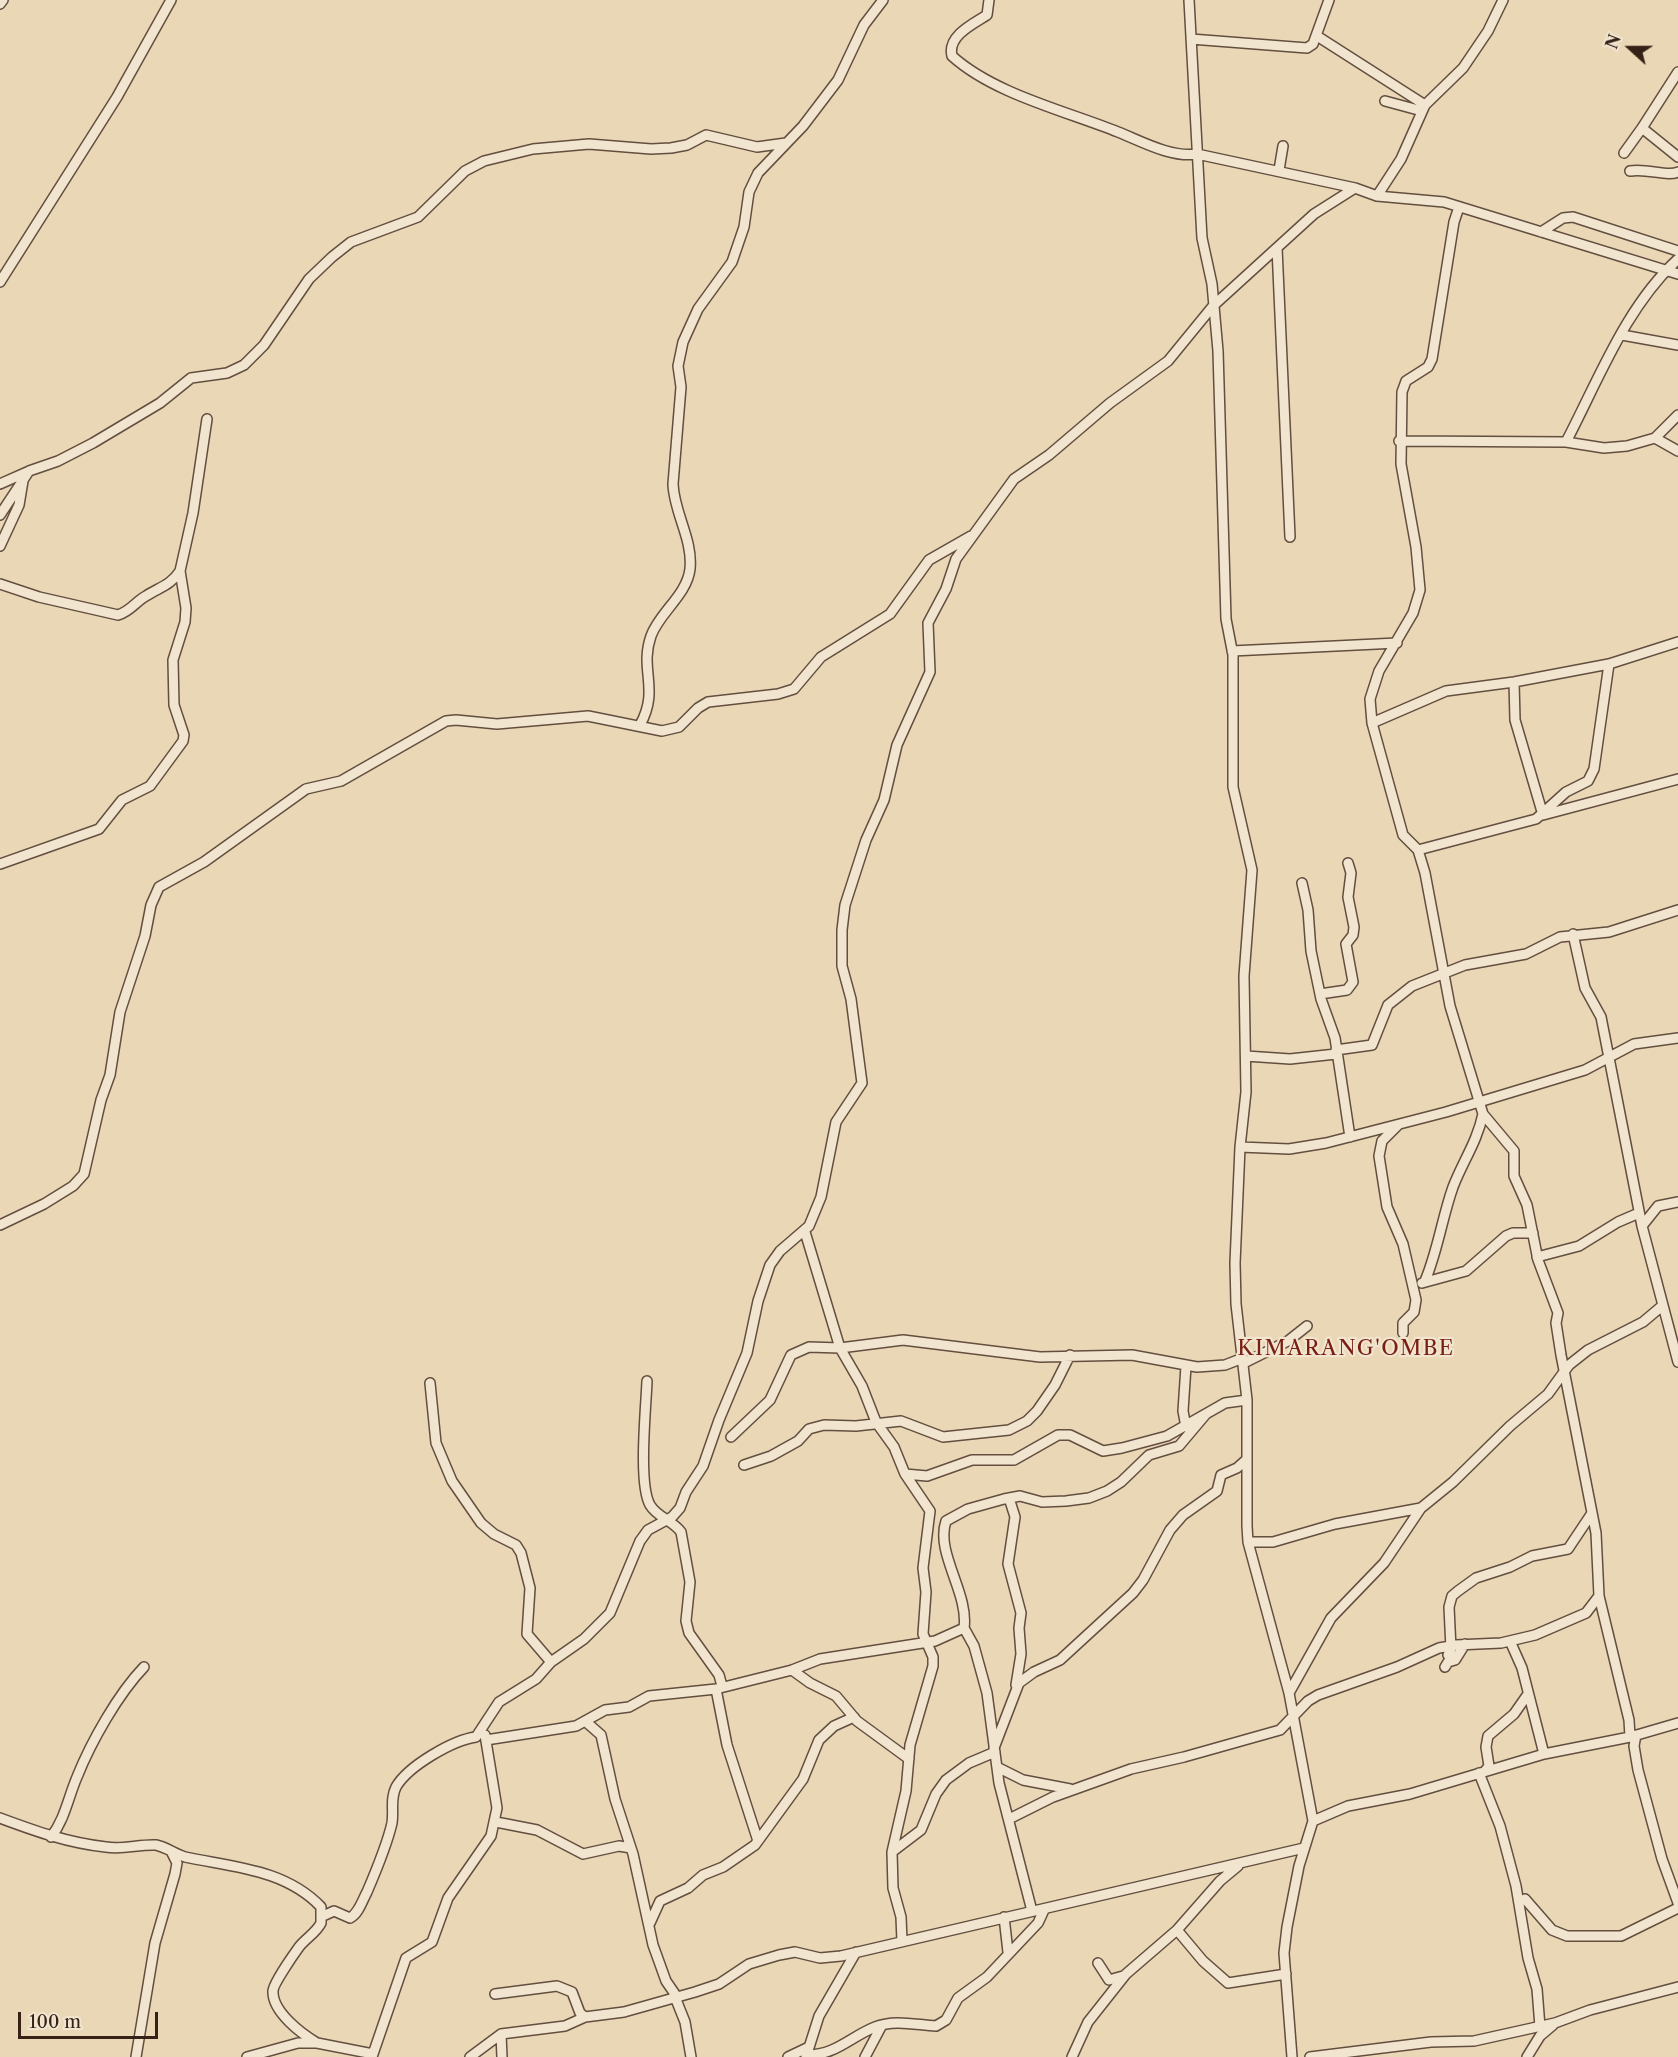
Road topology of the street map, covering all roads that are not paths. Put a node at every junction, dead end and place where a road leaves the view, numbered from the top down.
1 (3, 0) edge
2 (171, 0) edge
3 (883, 0) edge
4 (989, 0) edge
5 (1189, 0) edge
6 (1329, 0) edge
7 (1503, 0) edge
8 (0, 4) edge
9 (1317, 36) junction
10 (1191, 39) junction
11 (1678, 72) edge
12 (1676, 81) edge
13 (1385, 101) dead end
14 (1424, 108) junction
15 (1642, 128) junction
16 (786, 143) junction
17 (1283, 146) dead end
18 (1624, 153) dead end
19 (1197, 154) junction
20 (1678, 158) edge
21 (1279, 170) junction
22 (1630, 171) dead end
23 (1678, 172) edge
24 (1355, 188) junction
25 (1377, 196) junction
26 (1459, 207) junction
27 (1541, 232) junction
28 (1278, 249) junction
29 (1678, 251) edge
30 (1678, 259) edge
31 (1665, 270) junction
32 (1678, 274) edge
33 (0, 282) edge
34 (1213, 306) junction
35 (1622, 335) junction
36 (1678, 345) edge
37 (1678, 415) edge
38 (207, 419) dead end
39 (1655, 438) junction
40 (1400, 441) junction
41 (1566, 442) junction
42 (1678, 452) edge
43 (26, 475) junction
44 (0, 484) edge
45 (0, 514) edge
46 (974, 534) junction
47 (1290, 537) dead end
48 (0, 546) edge
49 (180, 571) junction
50 (0, 584) edge
51 (1678, 642) edge
52 (1397, 643) junction
53 (1232, 651) junction
54 (1609, 664) junction
55 (1514, 682) junction
56 (1372, 723) junction
57 (640, 725) junction
58 (1678, 779) edge
59 (1543, 815) junction
60 (1418, 850) junction
61 (1348, 863) dead end
62 (0, 864) edge
63 (1302, 883) dead end
64 (1678, 910) edge
65 (1573, 934) junction
66 (1444, 973) junction
67 (1320, 994) junction
68 (1678, 1038) edge
69 (1336, 1052) junction
70 (1246, 1056) junction
71 (1610, 1058) junction
72 (1480, 1102) junction
73 (1483, 1114) junction
74 (1401, 1123) junction
75 (1350, 1137) junction
76 (1240, 1146) junction
77 (1678, 1202) edge
78 (1639, 1213) junction
79 (0, 1225) edge
80 (1642, 1226) junction
81 (805, 1232) junction
82 (1533, 1233) junction
83 (1538, 1257) junction
84 (1425, 1281) junction
85 (1414, 1286) junction
86 (1662, 1306) junction
87 (1307, 1326) dead end
88 (1402, 1333) dead end
89 (1676, 1346) edge
90 (840, 1348) junction
91 (1070, 1355) junction
92 (1244, 1361) junction
93 (1678, 1362) edge
94 (1186, 1366) junction
95 (1564, 1371) junction
96 (647, 1381) dead end
97 (430, 1383) dead end
98 (1247, 1400) junction
99 (1206, 1414) junction
100 (876, 1422) junction
101 (1186, 1427) junction
102 (731, 1437) dead end
103 (1246, 1460) junction
104 (744, 1465) dead end
105 (905, 1474) junction
106 (1009, 1498) junction
107 (1421, 1508) junction
108 (1592, 1513) junction
109 (666, 1520) junction
110 (1248, 1542) junction
111 (1599, 1596) junction
112 (964, 1628) junction
113 (1510, 1641) junction
114 (926, 1642) junction
115 (1464, 1644) junction
116 (1448, 1657) junction
117 (551, 1662) junction
118 (144, 1667) dead end
119 (792, 1670) junction
120 (719, 1687) junction
121 (1015, 1690) junction
122 (1289, 1693) junction
123 (1528, 1694) junction
124 (1294, 1715) junction
125 (854, 1717) junction
126 (585, 1722) junction
127 (1678, 1723) edge
128 (484, 1726) junction
129 (1633, 1736) junction
130 (486, 1740) junction
131 (994, 1750) junction
132 (1544, 1754) junction
133 (909, 1759) junction
134 (997, 1767) junction
135 (1482, 1772) junction
136 (1073, 1789) junction
137 (0, 1818) edge
138 (1009, 1819) junction
139 (1313, 1821) junction
140 (495, 1822) junction
141 (51, 1837) junction
142 (758, 1841) junction
143 (631, 1848) junction
144 (1304, 1848) junction
145 (171, 1851) junction
146 (892, 1852) junction
147 (1240, 1864) junction
148 (1525, 1899) dead end
149 (1678, 1905) edge
150 (1044, 1910) junction
151 (1032, 1911) junction
152 (323, 1916) junction
153 (1004, 1917) junction
154 (650, 1923) junction
155 (1177, 1930) junction
156 (902, 1941) junction
157 (856, 1952) junction
158 (1008, 1952) junction
159 (1098, 1962) dead end
160 (1126, 1974) junction
161 (1286, 1974) junction
162 (1678, 1988) edge
163 (495, 1994) dead end
164 (676, 1997) junction
165 (585, 2017) junction
166 (1555, 2023) junction
167 (882, 2025) junction
168 (1540, 2027) junction
169 (501, 2034) junction
170 (317, 2043) junction
171 (808, 2053) edge
172 (373, 2056) edge
173 (136, 2057) edge
174 (247, 2057) edge
175 (471, 2057) edge
176 (502, 2057) edge
177 (691, 2057) edge
178 (788, 2057) edge
179 (865, 2057) edge
180 (1072, 2057) edge
181 (1292, 2057) edge
182 (1310, 2057) edge
183 (1527, 2057) edge

1 - 8 street
2 - 33 street
3 - 16 street
4 - 19 street
5 - 10 street
6 - 9 street
7 - 14 street
9 - 10 street
9 - 14 street
10 - 19 street
11 - 12 street
12 - 15 street
13 - 14 street
14 - 25 street
15 - 18 street
15 - 20 street
16 - 43 street
16 - 57 street
17 - 21 street
19 - 21 street
19 - 34 street
21 - 24 street
22 - 23 street
24 - 25 street
24 - 28 street
25 - 26 street
26 - 27 street
26 - 40 street
27 - 29 street
27 - 31 street
28 - 34 street
28 - 47 street
30 - 31 street
31 - 32 street
31 - 35 street
34 - 46 street
34 - 53 street
35 - 36 street
35 - 41 street
37 - 39 street
38 - 49 street
39 - 41 street
39 - 42 street
40 - 41 street
40 - 52 street
43 - 44 street
43 - 45 street
43 - 48 street
46 - 57 street
46 - 81 street
49 - 50 street
49 - 62 street
51 - 54 street
52 - 53 street
52 - 56 street
53 - 70 street
54 - 55 street
54 - 59 street
55 - 56 street
55 - 59 street
56 - 60 street
57 - 79 street
58 - 59 street
59 - 60 street
60 - 66 street
61 - 67 street
63 - 67 street
64 - 65 street
65 - 66 street
65 - 71 street
66 - 69 street
66 - 72 street
67 - 69 street
68 - 71 street
69 - 70 street
69 - 75 street
70 - 76 street
71 - 72 street
71 - 78 street
72 - 73 street
72 - 74 street
73 - 82 street
73 - 84 street
74 - 75 street
74 - 85 street
75 - 76 street
76 - 92 street
77 - 80 street
78 - 80 street
78 - 83 street
80 - 86 street
81 - 90 street
81 - 109 street
82 - 83 street
82 - 84 street
83 - 95 street
84 - 85 street
85 - 88 street
86 - 89 street
86 - 95 street
87 - 92 street
89 - 93 street
90 - 91 street
90 - 100 street
90 - 102 street
91 - 94 street
91 - 100 street
92 - 94 street
92 - 98 street
94 - 101 street
95 - 107 street
95 - 108 street
96 - 109 street
97 - 117 street
98 - 99 street
98 - 103 street
99 - 101 street
99 - 106 street
100 - 104 street
100 - 105 street
101 - 105 street
103 - 110 street
103 - 121 street
105 - 114 street
106 - 112 street
106 - 121 street
107 - 110 street
107 - 122 street
108 - 111 street
108 - 116 street
109 - 117 street
109 - 120 street
110 - 122 street
111 - 113 street
111 - 129 street
112 - 114 street
112 - 131 street
113 - 115 street
113 - 123 street
114 - 119 street
114 - 133 street
115 - 116 street
115 - 116 street
116 - 124 street
117 - 128 street
118 - 141 street
119 - 120 street
119 - 125 street
120 - 126 street
120 - 142 street
121 - 131 street
122 - 124 street
123 - 132 street
123 - 135 street
124 - 136 street
124 - 139 street
125 - 133 street
125 - 142 street
126 - 130 street
126 - 143 street
127 - 129 street
128 - 130 street
128 - 152 street
129 - 132 street
129 - 149 street
130 - 140 street
131 - 134 street
131 - 146 street
132 - 135 street
133 - 146 street
134 - 136 street
134 - 138 street
135 - 139 street
135 - 168 street
136 - 138 street
137 - 141 street
138 - 151 street
139 - 144 street
140 - 143 street
140 - 172 street
141 - 145 street
142 - 154 street
143 - 154 street
144 - 147 street
144 - 161 street
145 - 152 street
145 - 173 street
146 - 156 street
147 - 150 street
147 - 155 street
148 - 149 street
150 - 151 street
150 - 158 street
151 - 153 street
152 - 170 street
153 - 156 street
153 - 158 street
154 - 164 street
155 - 160 street
155 - 161 street
156 - 157 street
157 - 164 street
157 - 171 street
158 - 167 street
159 - 160 street
160 - 180 street
161 - 181 street
162 - 166 street
163 - 165 street
164 - 165 street
164 - 177 street
165 - 169 street
166 - 168 street
166 - 183 street
167 - 171 street
167 - 179 street
168 - 182 street
169 - 175 street
169 - 176 street
170 - 172 street
170 - 174 street
171 - 178 street

